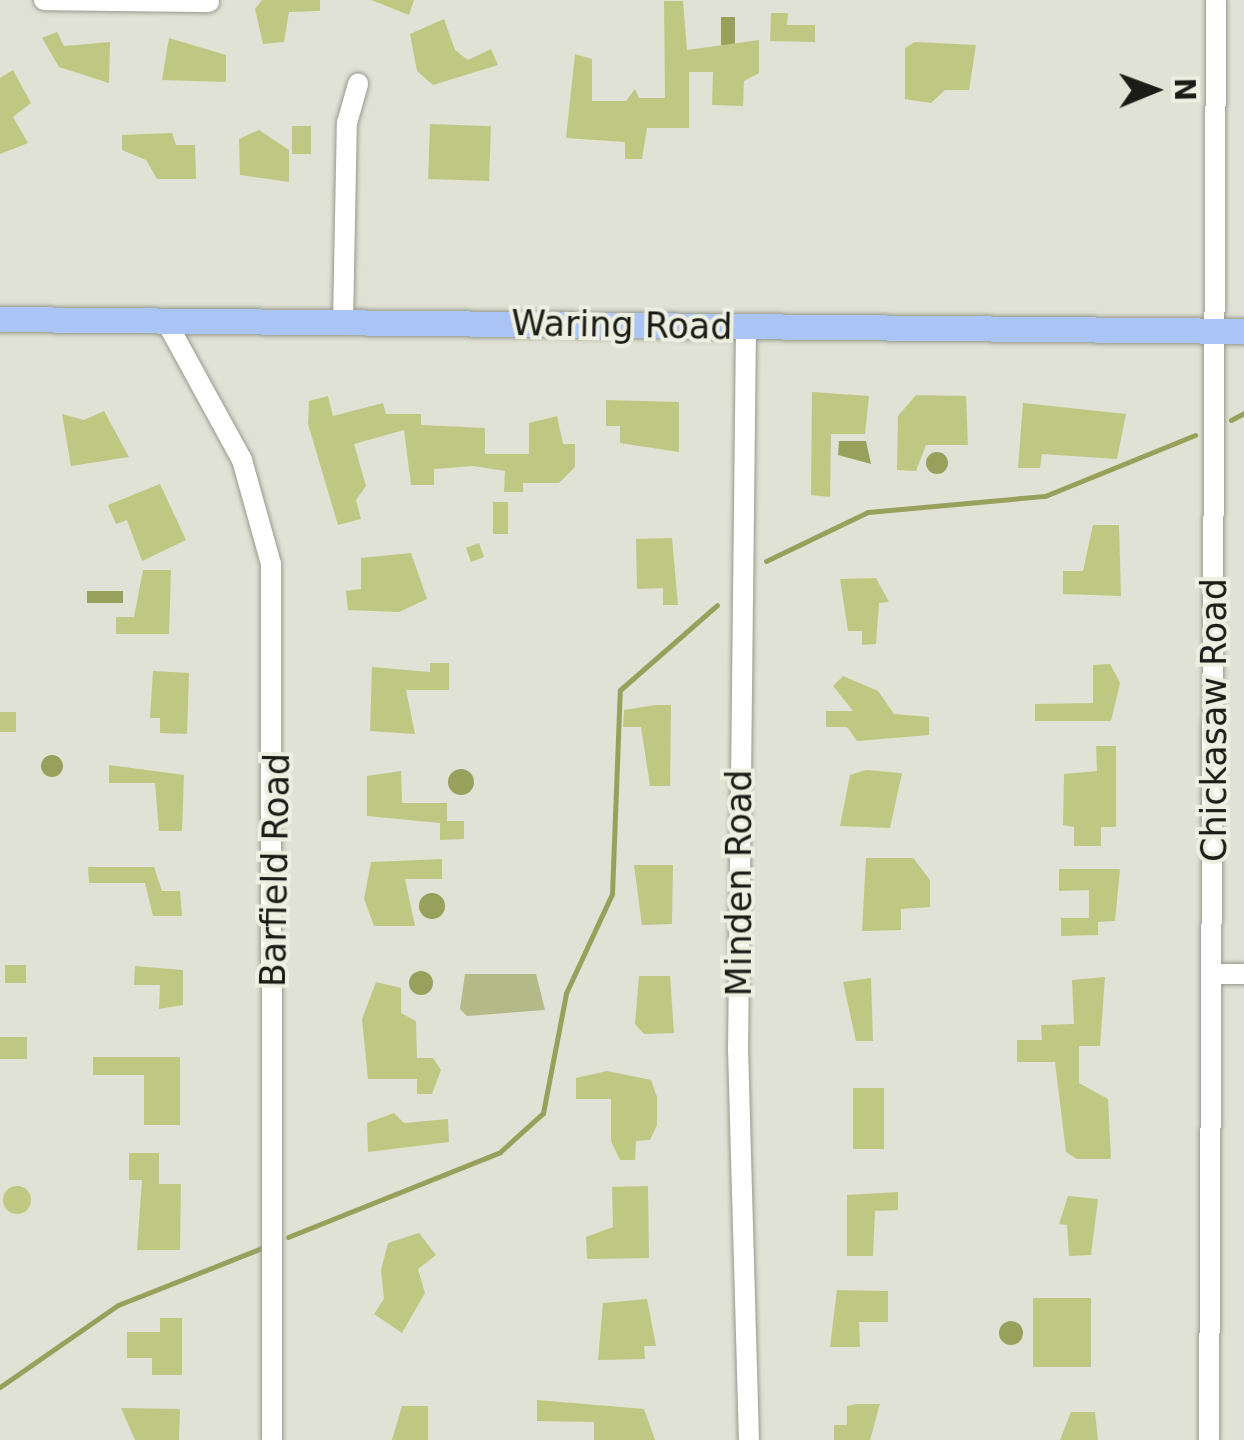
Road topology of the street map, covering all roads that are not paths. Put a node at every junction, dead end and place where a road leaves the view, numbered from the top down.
1 (44, 0) edge
2 (1216, 0) edge
3 (209, 2) edge
4 (358, 84) dead end
5 (0, 319) edge
6 (343, 322) junction
7 (168, 323) junction
8 (746, 326) junction
9 (1213, 330) junction
10 (1244, 331) edge
11 (1213, 974) junction
12 (1244, 974) edge
13 (272, 1440) edge
14 (749, 1440) edge
15 (1209, 1440) edge

1 - 3 street
2 - 9 street, Chickasaw Road
4 - 6 street
5 - 7 main road, Waring Road
6 - 7 main road, Waring Road
6 - 8 main road, Waring Road
7 - 13 street, Barfield Road
8 - 9 main road, Waring Road
8 - 14 street, Minden Road
9 - 10 main road, Waring Road
9 - 11 street, Chickasaw Road
11 - 12 street
11 - 15 street, Chickasaw Road

